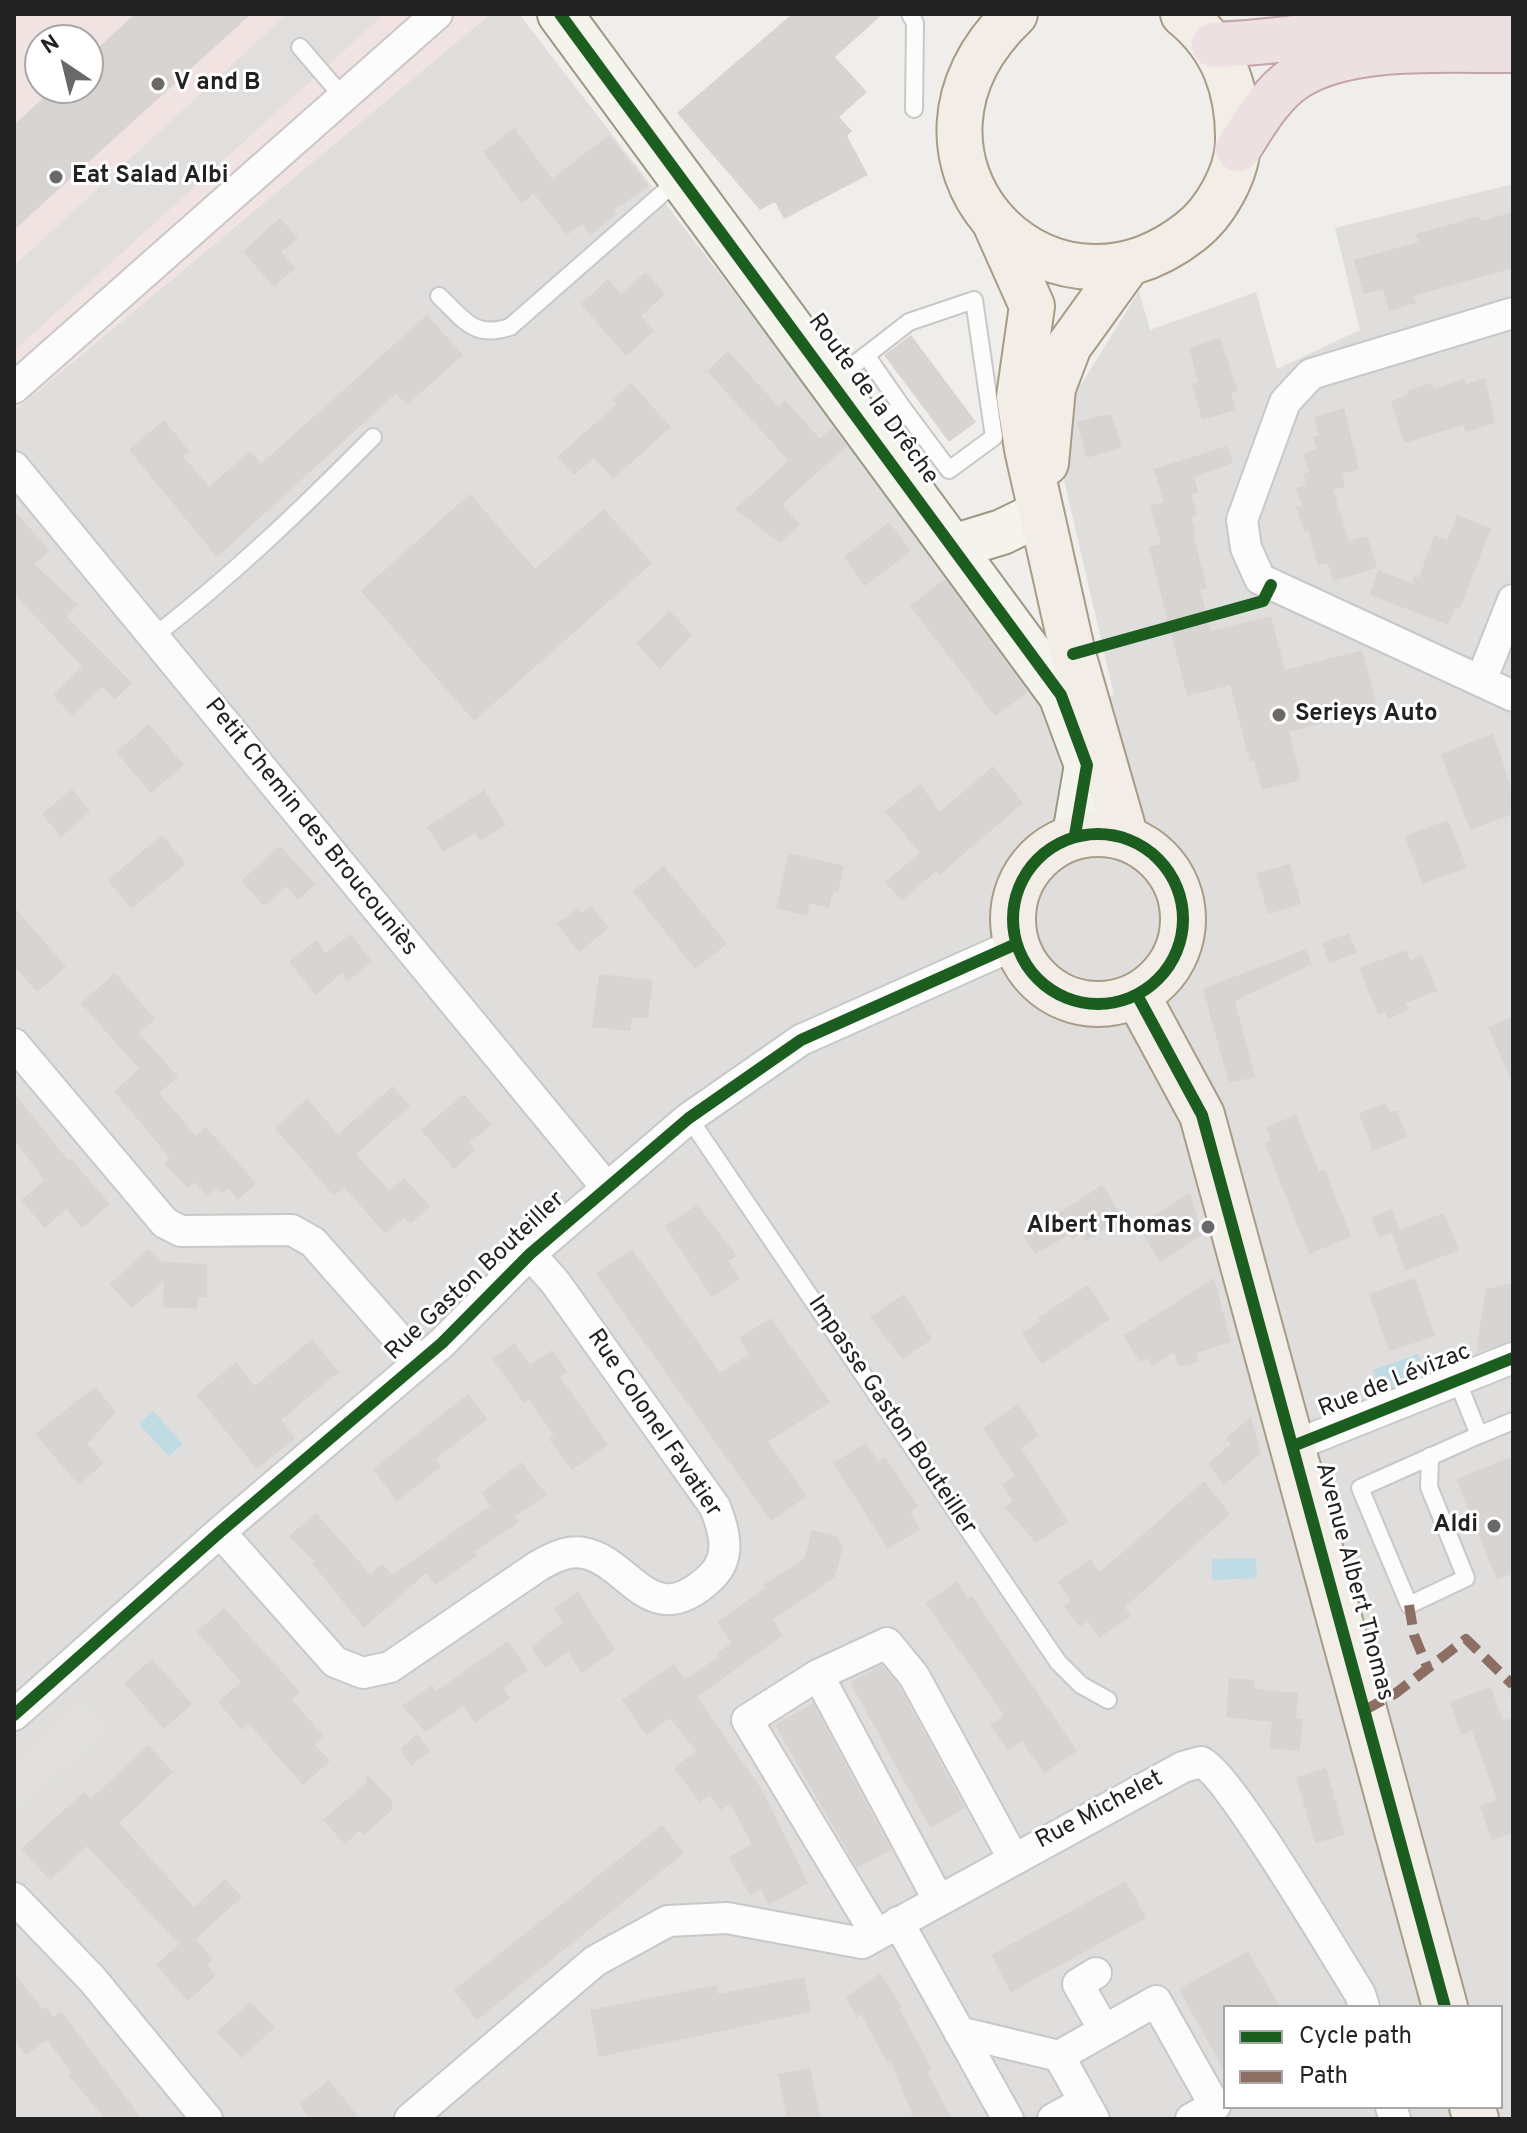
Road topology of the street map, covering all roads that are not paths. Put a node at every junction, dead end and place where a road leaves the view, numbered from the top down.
1 (437, 14) edge
2 (560, 14) edge
3 (910, 14) edge
4 (1183, 14) edge
5 (1513, 14) edge
6 (997, 23) edge
7 (1214, 45) junction
8 (300, 47) dead end
9 (1513, 50) edge
10 (343, 97) junction
11 (914, 109) dead end
12 (1238, 149) junction
13 (680, 177) junction
14 (994, 221) junction
15 (1128, 264) junction
16 (439, 296) dead end
17 (1513, 313) edge
18 (866, 355) junction
19 (832, 382) junction
20 (14, 388) edge
21 (884, 419) junction
22 (373, 437) dead end
23 (14, 467) edge
24 (1041, 513) junction
25 (953, 547) junction
26 (1513, 600) edge
27 (153, 637) junction
28 (1481, 681) junction
29 (1513, 696) edge
30 (1075, 835) junction
31 (1126, 838) junction
32 (1016, 944) junction
33 (1137, 995) junction
34 (14, 1044) edge
35 (689, 1118) junction
36 (607, 1188) junction
37 (530, 1254) junction
38 (1513, 1358) edge
39 (419, 1362) junction
40 (1457, 1380) junction
41 (1513, 1421) edge
42 (1479, 1435) junction
43 (1293, 1446) junction
44 (1430, 1456) junction
45 (220, 1532) junction
46 (818, 1675) junction
47 (1108, 1700) dead end
48 (14, 1715) edge
49 (1013, 1858) junction
50 (14, 1898) edge
51 (938, 1899) junction
52 (887, 1928) junction
53 (1096, 1973) dead end
54 (1363, 2005) edge
55 (1444, 2005) edge
56 (1104, 2030) junction
57 (959, 2032) junction
58 (1059, 2056) junction
59 (1210, 2108) edge
60 (1089, 2110) edge
61 (207, 2119) edge
62 (410, 2119) edge
63 (1008, 2119) edge
64 (1053, 2119) edge

1 - 10 street
2 - 13 street, Route de la Drêche
3 - 11 lane
4 - 7 main road
5 - 7 highway
6 - 14 main road
7 - 12 main road
8 - 10 lane
9 - 12 highway
10 - 20 street
12 - 15 main road
13 - 16 lane
13 - 19 street, Route de la Drêche
14 - 15 main road
14 - 24 main road
15 - 24 main road
17 - 28 street
18 - 19 lane
18 - 21 lane
18 - 21 lane
19 - 21 street, Route de la Drêche
21 - 25 street, Route de la Drêche
22 - 27 lane
23 - 27 street, Petit Chemin des Broucouniès
24 - 25 street
24 - 31 main road
25 - 30 street, Route de la Drêche
26 - 28 street
27 - 36 street, Petit Chemin des Broucouniès
28 - 29 street
30 - 31 main road
30 - 32 main road
31 - 33 main road
32 - 33 main road
32 - 35 street, Rue Gaston Bouteiller
33 - 43 main road, Avenue Albert Thomas
34 - 39 street
35 - 36 street, Rue Gaston Bouteiller
35 - 47 lane, Impasse Gaston Bouteiller
36 - 37 street, Rue Gaston Bouteiller
37 - 39 street, Rue Gaston Bouteiller
37 - 45 street, Rue Colonel Favatier
38 - 40 street, Rue de Lévizac
39 - 45 street, Rue Gaston Bouteiller
40 - 42 lane
40 - 43 street, Rue de Lévizac
41 - 42 lane
42 - 44 lane
43 - 55 main road, Avenue Albert Thomas
44 - 44 lane
45 - 48 street, Rue Gaston Bouteiller
46 - 49 street
46 - 51 street
46 - 52 street
49 - 51 street, Rue Michelet
49 - 54 street, Rue Michelet
50 - 61 street
51 - 52 street, Rue Michelet
52 - 57 street
52 - 62 street, Rue Michelet
53 - 56 street
56 - 58 street
56 - 59 street
57 - 58 street
57 - 63 street
58 - 60 street
60 - 64 street

